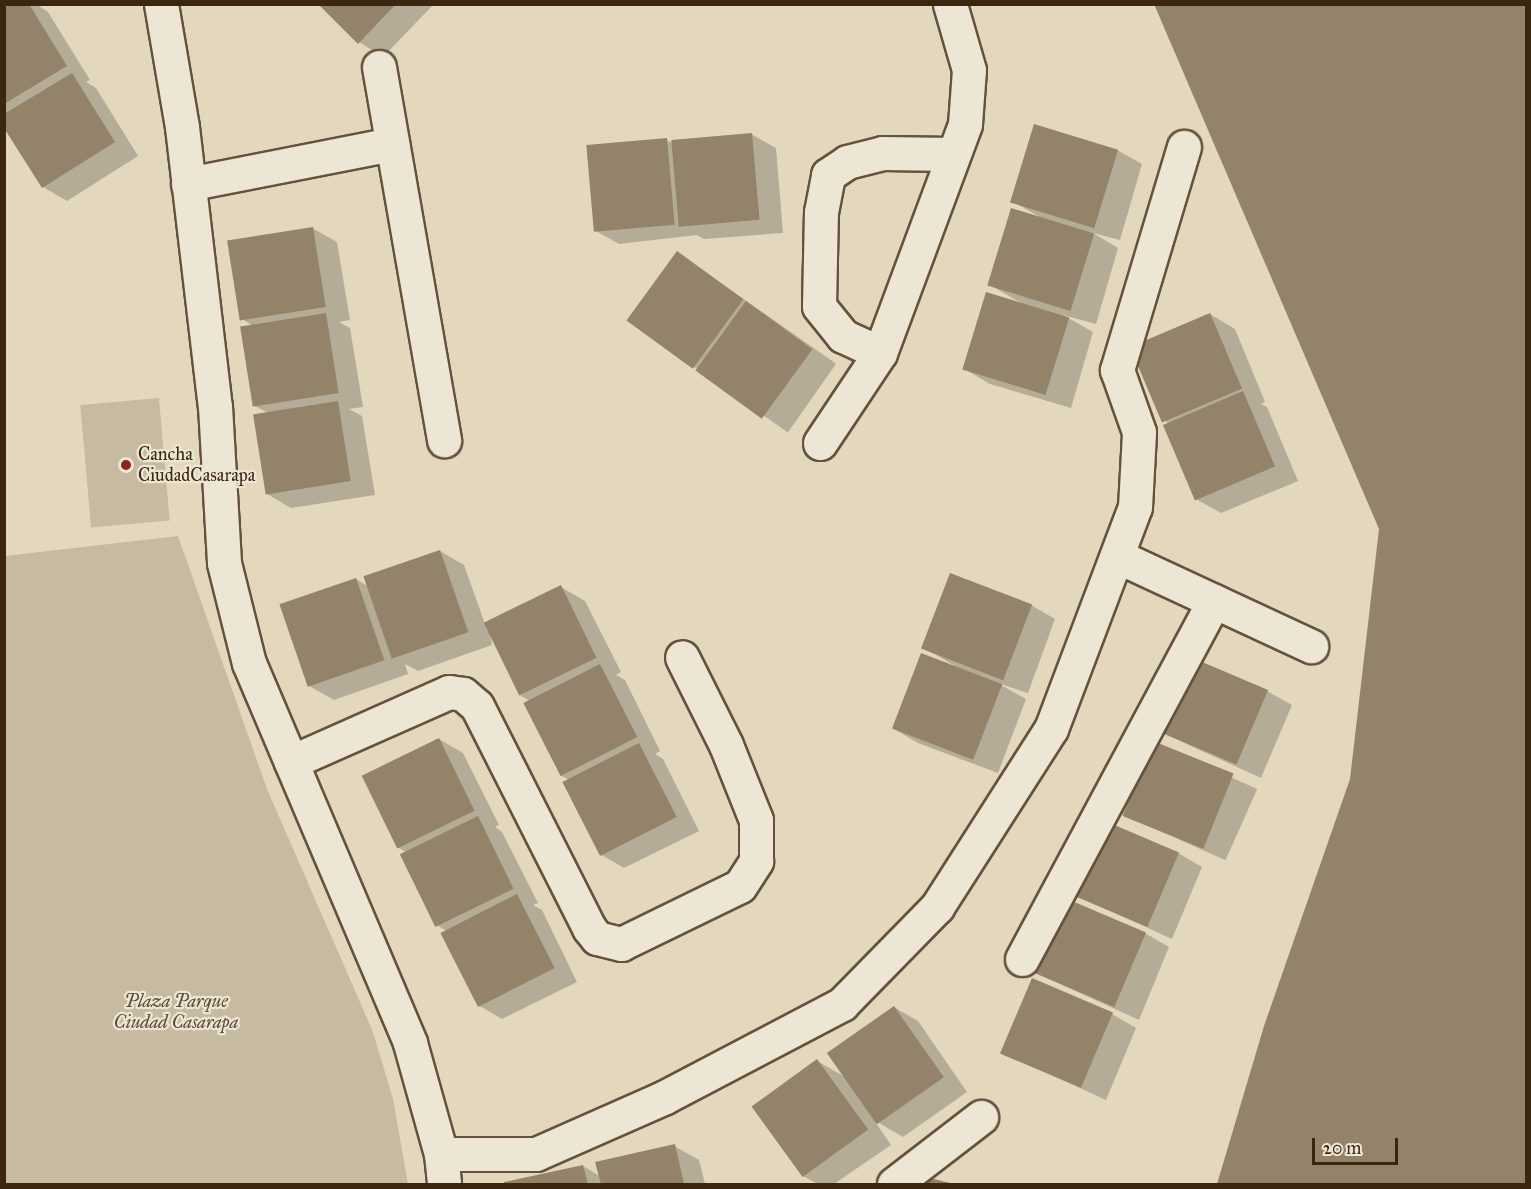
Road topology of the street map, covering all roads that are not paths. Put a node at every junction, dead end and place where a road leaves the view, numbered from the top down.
1 (161, 4) edge
2 (950, 4) edge
3 (379, 67) dead end
4 (392, 144) junction
5 (1184, 147) dead end
6 (952, 154) junction
7 (188, 184) junction
8 (880, 353) junction
9 (444, 440) dead end
10 (820, 443) dead end
11 (1119, 557) junction
12 (1214, 601) junction
13 (1311, 646) dead end
14 (682, 657) dead end
15 (291, 762) junction
16 (1022, 959) dead end
17 (981, 1117) dead end
18 (442, 1169) edge
19 (894, 1185) edge

1 - 7 street
2 - 6 street
3 - 4 street
4 - 7 street
4 - 9 street
5 - 11 street
6 - 8 street
6 - 8 street
7 - 15 street
8 - 10 street
11 - 12 street
11 - 18 street
12 - 13 street
12 - 16 street
14 - 15 street
15 - 18 street
17 - 19 street

